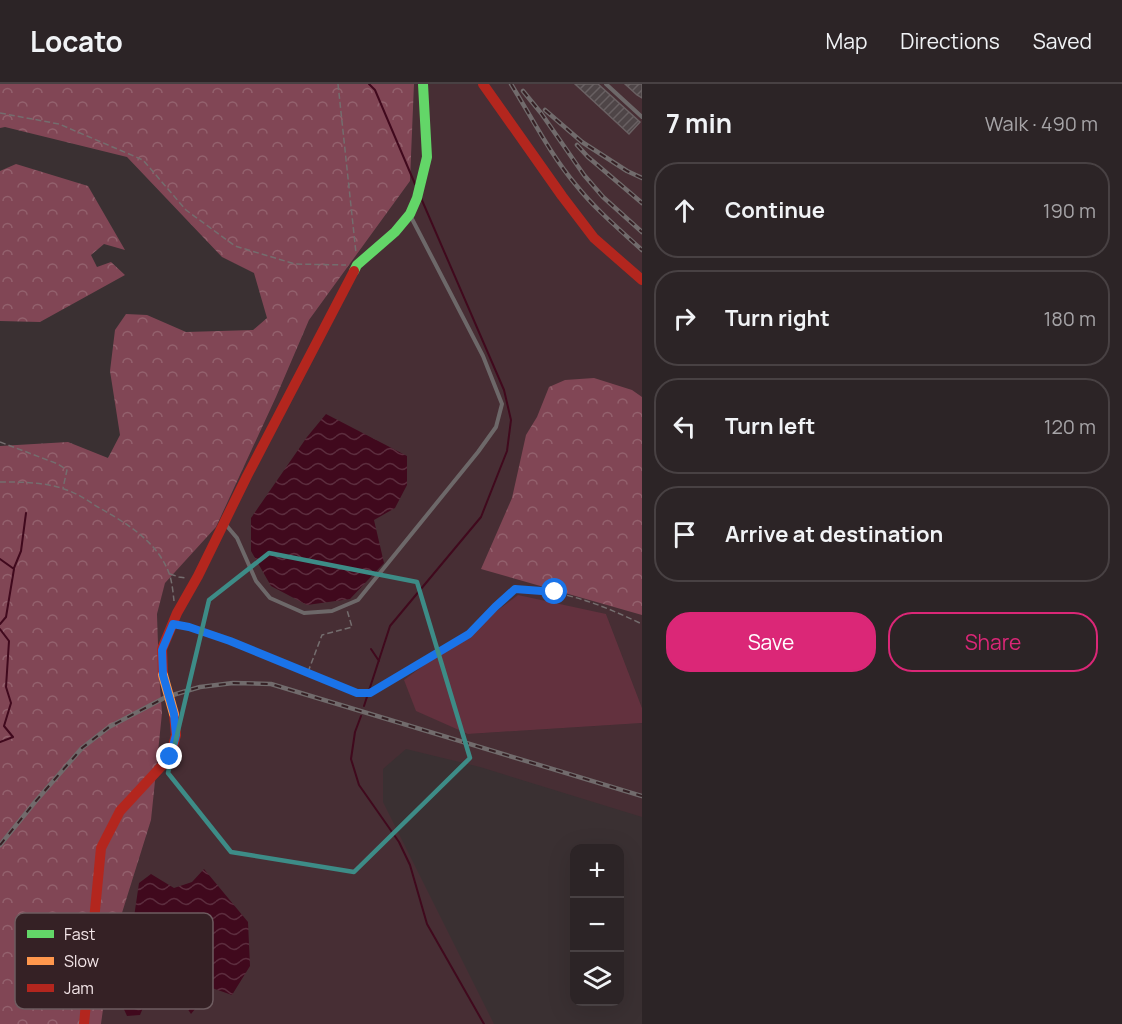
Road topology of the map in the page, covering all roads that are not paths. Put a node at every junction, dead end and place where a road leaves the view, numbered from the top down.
1 (423, 84) edge
2 (483, 84) edge
3 (606, 84) edge
4 (642, 117) edge
5 (410, 214) junction
6 (642, 280) edge
7 (224, 523) junction
8 (95, 913) edge
9 (85, 1009) edge
10 (84, 1024) edge

1 - 5 street
2 - 6 street
3 - 4 lane
5 - 7 street
5 - 7 lane
7 - 8 street, bridge
9 - 10 street, bridge

